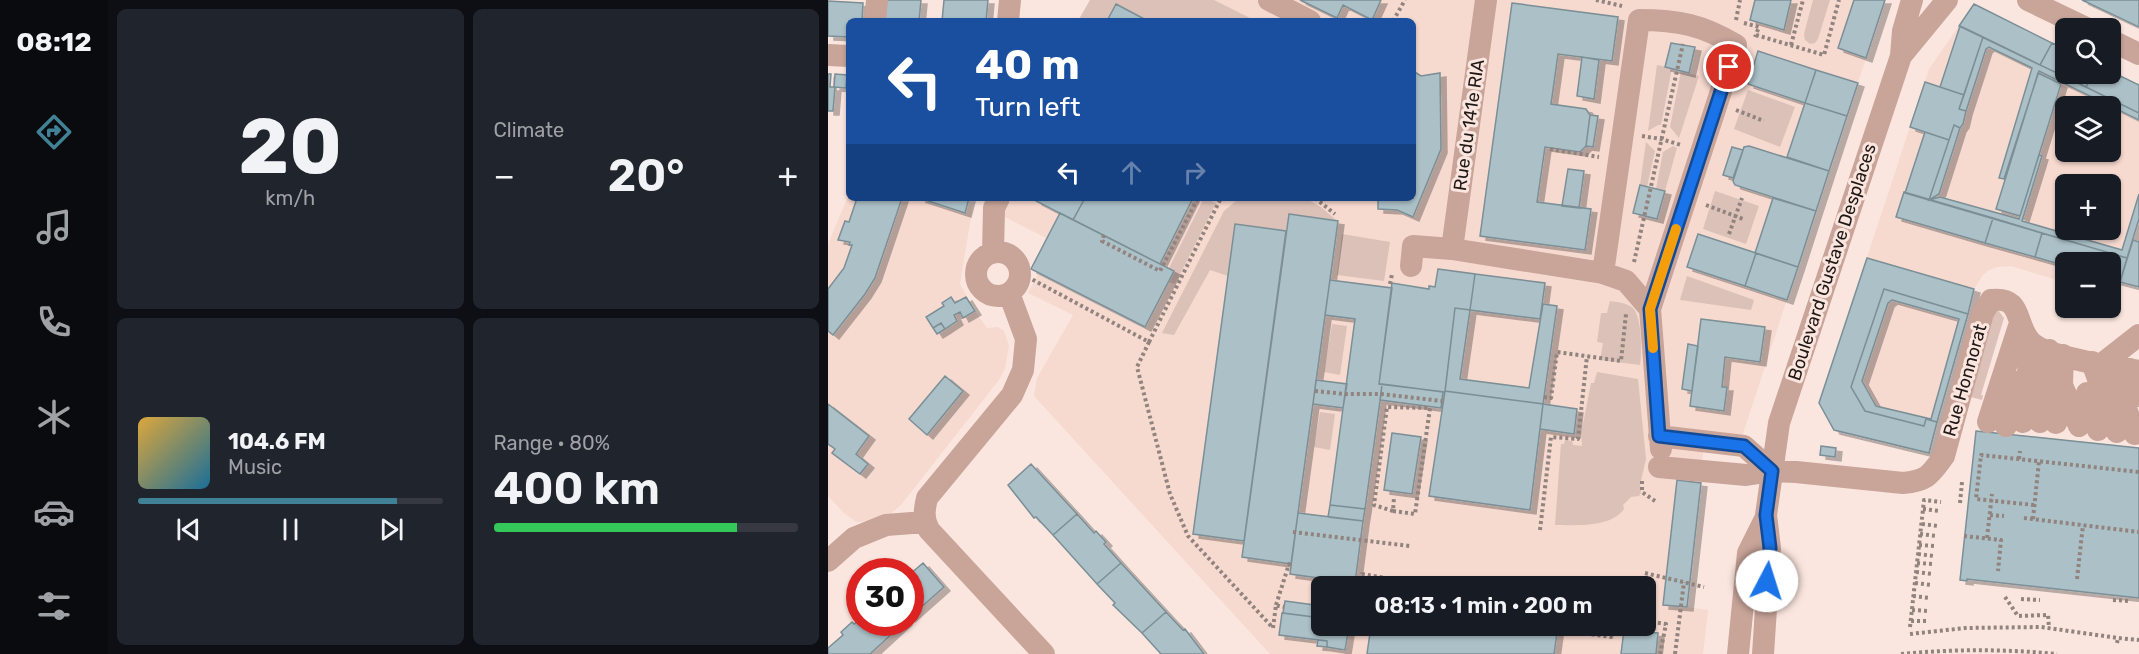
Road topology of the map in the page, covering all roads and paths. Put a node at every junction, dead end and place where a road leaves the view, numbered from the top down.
1 (877, 0) edge
2 (1010, 0) edge
3 (1269, 0) edge
4 (1405, 0) edge
5 (1486, 0) edge
6 (1596, 0) edge
7 (1740, 0) edge
8 (1803, 0) edge
9 (1839, 0) edge
10 (1912, 0) edge
11 (1947, 0) edge
12 (2028, 0) edge
13 (1622, 6) dead end
14 (875, 18) edge
15 (1008, 18) edge
16 (1304, 18) edge
17 (1395, 18) edge
18 (2065, 18) edge
19 (1736, 21) dead end
20 (1687, 24) junction
21 (1756, 35) dead end
22 (1791, 45) junction
23 (2121, 45) edge
24 (2139, 54) edge
25 (828, 55) edge
26 (846, 56) edge
27 (1900, 56) junction
28 (1733, 108) dead end
29 (1764, 121) dead end
30 (1622, 134) junction
31 (1661, 139) junction
32 (1550, 149) dead end
33 (1701, 152) junction
34 (1600, 157) dead end
35 (1742, 198) dead end
36 (997, 201) edge
37 (1196, 201) edge
38 (1220, 201) edge
39 (1319, 201) edge
40 (1703, 204) dead end
41 (1335, 214) dead end
42 (1735, 216) junction
43 (1743, 219) dead end
44 (1729, 234) dead end
45 (1104, 235) dead end
46 (1452, 249) junction
47 (993, 252) junction
48 (1411, 266) dead end
49 (1603, 273) junction
50 (1015, 283) junction
51 (1629, 284) junction
52 (1650, 309) junction
53 (2139, 335) edge
54 (1149, 342) junction
55 (1587, 356) junction
56 (2090, 357) edge
57 (2062, 384) junction
58 (1315, 391) dead end
59 (2139, 396) edge
60 (1544, 398) dead end
61 (1442, 401) dead end
62 (2023, 423) junction
63 (2107, 430) junction
64 (1660, 451) junction
65 (2020, 451) dead end
66 (2019, 459) junction
67 (2039, 461) junction
68 (2137, 470) edge
69 (1772, 471) junction
70 (1962, 482) dead end
71 (1394, 497) dead end
72 (1991, 501) junction
73 (1941, 502) dead end
74 (1960, 502) dead end
75 (2034, 505) junction
76 (1923, 509) dead end
77 (1393, 511) junction
78 (1940, 511) dead end
79 (1766, 515) junction
80 (1990, 515) junction
81 (2004, 516) dead end
82 (2024, 518) dead end
83 (2033, 519) junction
84 (925, 522) junction
85 (1922, 524) junction
86 (2083, 525) junction
87 (1938, 526) dead end
88 (1540, 530) dead end
89 (1293, 532) dead end
90 (2139, 532) edge
91 (1920, 534) junction
92 (1937, 536) dead end
93 (1964, 536) dead end
94 (1987, 539) junction
95 (1919, 544) junction
96 (1410, 546) dead end
97 (1935, 546) dead end
98 (1918, 554) junction
99 (1934, 556) dead end
100 (828, 561) edge
101 (1917, 563) junction
102 (1933, 564) dead end
103 (1290, 568) dead end
104 (1998, 571) dead end
105 (1916, 572) junction
106 (1645, 573) dead end
107 (1933, 574) dead end
108 (1362, 576) edge
109 (1376, 576) edge
110 (2077, 579) dead end
111 (1683, 582) junction
112 (1915, 583) junction
113 (1932, 585) dead end
114 (1704, 587) dead end
115 (1913, 596) junction
116 (2005, 597) dead end
117 (1930, 598) dead end
118 (2021, 599) dead end
119 (2040, 600) dead end
120 (2113, 600) dead end
121 (2130, 601) dead end
122 (1276, 605) junction
123 (1284, 607) dead end
124 (1912, 610) junction
125 (1929, 611) dead end
126 (1911, 621) junction
127 (1928, 621) dead end
128 (1656, 622) edge
129 (1910, 627) dead end
130 (2049, 628) junction
131 (1910, 634) dead end
132 (2118, 638) junction
133 (2139, 640) edge
134 (2117, 644) dead end
135 (1044, 654) edge
136 (1660, 654) edge
137 (1676, 654) edge
138 (1737, 654) edge
139 (1763, 654) edge
140 (1901, 654) edge
141 (2057, 654) edge

1 - 14 street
2 - 15 street
3 - 16 street
4 - 17 path
5 - 46 street, Rue du 141e RIA
6 - 13 path
7 - 19 path
8 - 22 path
9 - 22 path
10 - 27 street, Boulevard Gustave Desplaces
11 - 27 street, Boulevard Gustave Desplaces
12 - 18 street
20 - 30 street
20 - 31 path
20 - 33 street
21 - 22 path
23 - 24 street
25 - 26 street
27 - 69 street, Boulevard Gustave Desplaces
28 - 29 path
30 - 31 path
30 - 49 street
31 - 33 path
31 - 51 path
32 - 34 path
33 - 52 street
35 - 42 path
36 - 47 street
37 - 45 path
38 - 54 path
39 - 41 path
40 - 42 path
42 - 43 path
42 - 44 path
46 - 48 street
46 - 49 street
47 - 50 street
47 - 50 street
49 - 51 street
50 - 54 path
50 - 84 street
51 - 52 street
51 - 55 path
52 - 64 street
53 - 56 street
54 - 122 path
55 - 60 path
55 - 88 path
56 - 57 street
56 - 59 street
56 - 62 street
56 - 62 street
56 - 63 street
56 - 63 street
56 - 69 street, Rue Honnorat
57 - 62 street
57 - 63 street
58 - 61 path
64 - 69 street
64 - 69 street
65 - 66 path
66 - 67 path
66 - 72 path
67 - 68 path
67 - 75 path
69 - 79 street, Boulevard Gustave Desplaces
70 - 74 path
71 - 77 path
72 - 75 path
72 - 80 path
73 - 85 path
75 - 83 path
76 - 78 path
77 - 77 path
79 - 138 street
79 - 139 street
80 - 81 path
80 - 94 path
82 - 83 path
83 - 86 path
84 - 100 street
84 - 135 street
85 - 87 path
85 - 91 path
86 - 90 path
86 - 110 path
89 - 96 path
91 - 92 path
91 - 95 path
93 - 94 path
94 - 104 path
95 - 97 path
95 - 98 path
98 - 99 path
98 - 101 path
101 - 102 path
101 - 105 path
103 - 122 path
105 - 107 path
105 - 112 path
106 - 111 path
108 - 109 path
111 - 114 path
111 - 137 path
112 - 113 path
112 - 115 path
115 - 117 path
115 - 124 path
116 - 130 path
118 - 119 path
120 - 121 path
122 - 123 path
124 - 125 path
124 - 126 path
126 - 127 path
126 - 129 path
128 - 136 path
130 - 131 path
130 - 132 path
132 - 133 path
132 - 134 path
140 - 141 path

